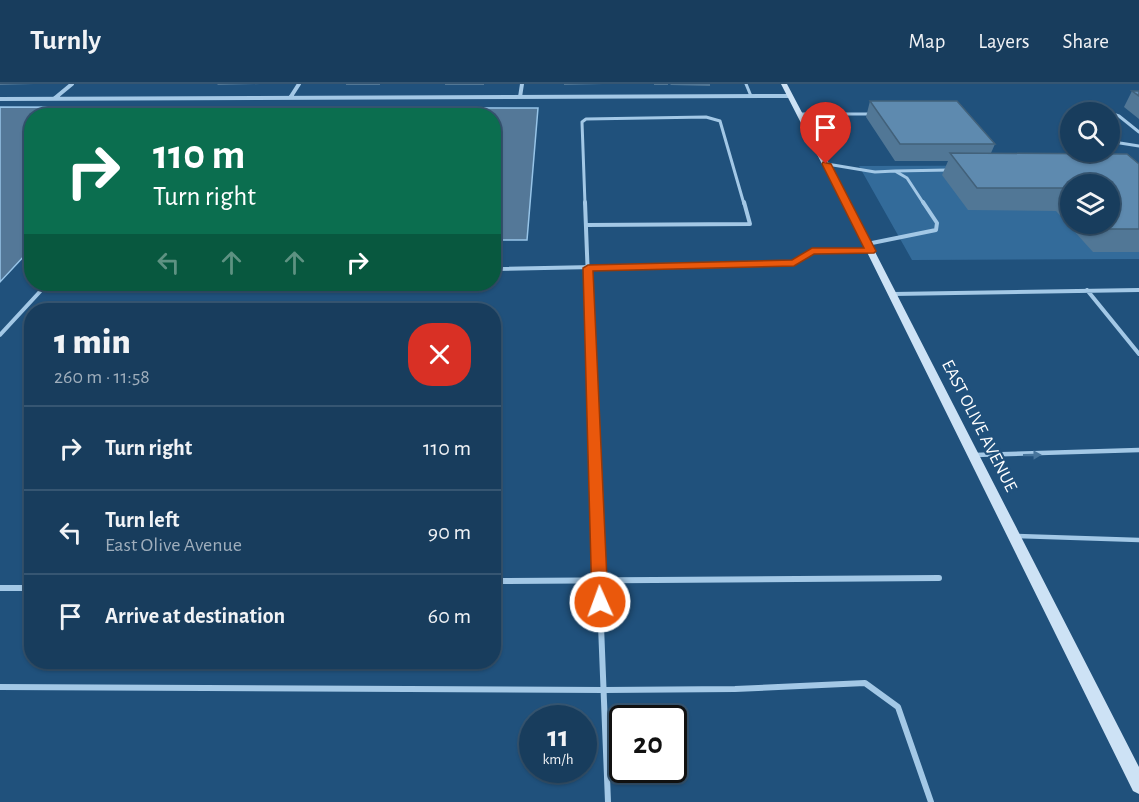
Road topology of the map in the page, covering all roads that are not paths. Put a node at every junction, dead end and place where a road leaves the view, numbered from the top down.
1 (72, 84) edge
2 (299, 84) edge
3 (522, 84) edge
4 (746, 84) edge
5 (784, 84) edge
6 (751, 96) junction
7 (790, 96) junction
8 (520, 97) junction
9 (55, 98) junction
10 (290, 98) junction
11 (0, 99) edge
12 (799, 114) junction
13 (875, 114) edge
14 (1120, 117) edge
15 (1139, 132) edge
16 (1120, 143) edge
17 (1139, 146) edge
18 (826, 164) junction
19 (957, 170) edge
20 (895, 171) junction
21 (586, 225) junction
22 (869, 248) junction
23 (588, 268) junction
24 (501, 269) edge
25 (1087, 290) junction
26 (1139, 290) edge
27 (41, 291) edge
28 (892, 294) junction
29 (29, 303) edge
30 (24, 309) edge
31 (0, 335) edge
32 (1139, 354) edge
33 (1139, 450) edge
34 (974, 455) junction
35 (1015, 536) junction
36 (1139, 540) edge
37 (939, 578) dead end
38 (599, 579) junction
39 (501, 581) edge
40 (0, 588) edge
41 (24, 588) edge
42 (0, 687) edge
43 (604, 690) junction
44 (1139, 785) edge
45 (608, 802) edge
46 (931, 802) edge

1 - 9 street
2 - 10 street
3 - 8 street
4 - 6 lane
5 - 7 main road, EAST OLIVE AVENUE
6 - 7 street
6 - 8 street
7 - 12 main road, EAST OLIVE AVENUE
8 - 10 street
9 - 10 street
9 - 11 street
12 - 13 lane
12 - 18 main road, EAST OLIVE AVENUE
14 - 15 lane
16 - 17 lane
18 - 20 lane
18 - 22 main road, EAST OLIVE AVENUE
19 - 20 lane
20 - 22 lane
21 - 21 lane
21 - 23 lane
22 - 23 lane
22 - 28 main road, EAST OLIVE AVENUE
23 - 24 lane
23 - 38 lane
25 - 26 lane
25 - 28 lane
25 - 32 lane
27 - 29 lane
28 - 34 main road, EAST OLIVE AVENUE
30 - 31 lane
34 -> 33 lane
34 - 35 main road, EAST OLIVE AVENUE
35 - 36 lane
35 - 44 main road, EAST OLIVE AVENUE
37 - 38 lane
38 - 39 lane
38 - 43 lane
40 - 41 lane
42 - 43 lane
43 - 45 lane
43 - 46 lane

